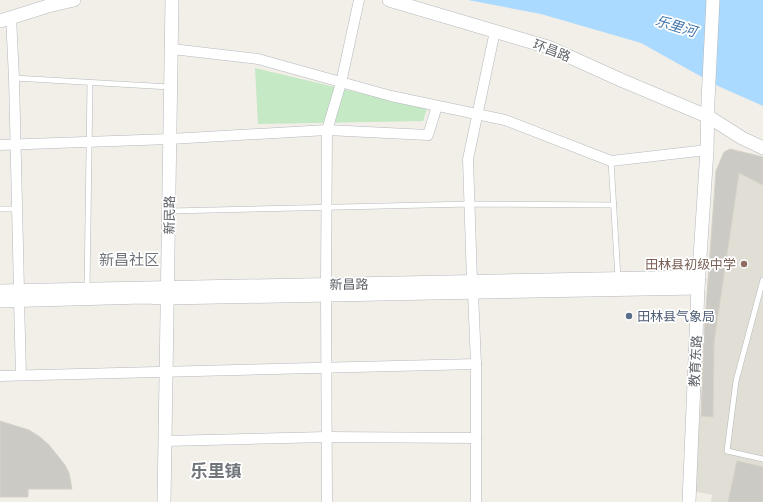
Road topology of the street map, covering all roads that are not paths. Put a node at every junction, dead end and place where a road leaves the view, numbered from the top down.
1 (74, 0) edge
2 (172, 0) edge
3 (359, 0) edge
4 (389, 0) edge
5 (713, 0) edge
6 (5, 19) edge
7 (495, 31) junction
8 (172, 49) junction
9 (14, 78) junction
10 (90, 82) junction
11 (342, 83) junction
12 (171, 88) junction
13 (437, 106) junction
14 (477, 115) junction
15 (708, 117) junction
16 (327, 130) junction
17 (170, 139) junction
18 (88, 142) junction
19 (0, 145) edge
20 (16, 145) junction
21 (763, 148) edge
22 (707, 150) junction
23 (611, 161) junction
24 (470, 204) junction
25 (614, 206) junction
26 (326, 207) junction
27 (0, 209) edge
28 (17, 209) junction
29 (169, 211) junction
30 (618, 279) junction
31 (763, 280) edge
32 (698, 282) junction
33 (472, 287) junction
34 (88, 289) junction
35 (326, 290) junction
36 (0, 291) edge
37 (168, 293) junction
38 (19, 295) junction
39 (0, 301) edge
40 (476, 364) junction
41 (326, 368) junction
42 (166, 372) junction
43 (21, 375) junction
44 (0, 376) edge
45 (327, 437) junction
46 (476, 438) junction
47 (165, 440) junction
48 (763, 459) edge
49 (164, 502) edge
50 (327, 502) edge
51 (476, 502) edge
52 (689, 502) edge

1 - 6 street
2 - 8 street, 新民路
3 - 11 street
4 - 7 street, 环昌路
5 - 15 street, 教育东路
6 - 9 street
7 - 14 street
7 - 15 street, 环昌路
8 - 11 street
8 - 12 street, 新民路
9 - 10 lane
9 - 20 street
10 - 12 lane
10 - 18 lane
11 - 13 street
11 - 16 street
12 - 17 street, 新民路
13 - 14 street
13 - 16 street
14 - 23 street
14 - 24 street
15 - 21 street, 环昌路
15 - 22 street, 教育东路
16 - 17 street
16 - 26 street
17 - 18 street
17 - 29 street, 新民路
18 - 20 street
18 - 34 lane
19 - 20 street
20 - 28 street
22 - 23 street
22 - 32 street, 教育东路
23 - 25 lane
24 - 25 lane
24 - 26 lane
24 - 33 street
25 - 30 lane
26 - 29 lane
26 - 35 street
27 - 28 lane
28 - 38 street
29 - 37 street, 新民路
30 - 32 street, 新昌路
30 - 33 street, 新昌路
31 - 48 lane
32 - 33 street, 新昌路
32 - 52 street, 教育东路
33 - 35 street, 新昌路
33 - 40 street
34 - 37 street, 新昌路
34 - 38 street, 新昌路
35 - 37 street, 新昌路
35 - 41 street
36 - 38 street, 新昌路
37 - 38 street, 新昌路
37 - 42 street, 新民路
38 - 39 street, 新昌路
38 - 43 street
40 - 41 street
40 - 46 street
41 - 42 street
41 - 45 street
42 - 43 street
42 - 47 street, 新民路
43 - 44 street
45 - 46 street
45 - 47 street
45 - 50 street
46 - 51 street
47 - 49 street, 新民路

